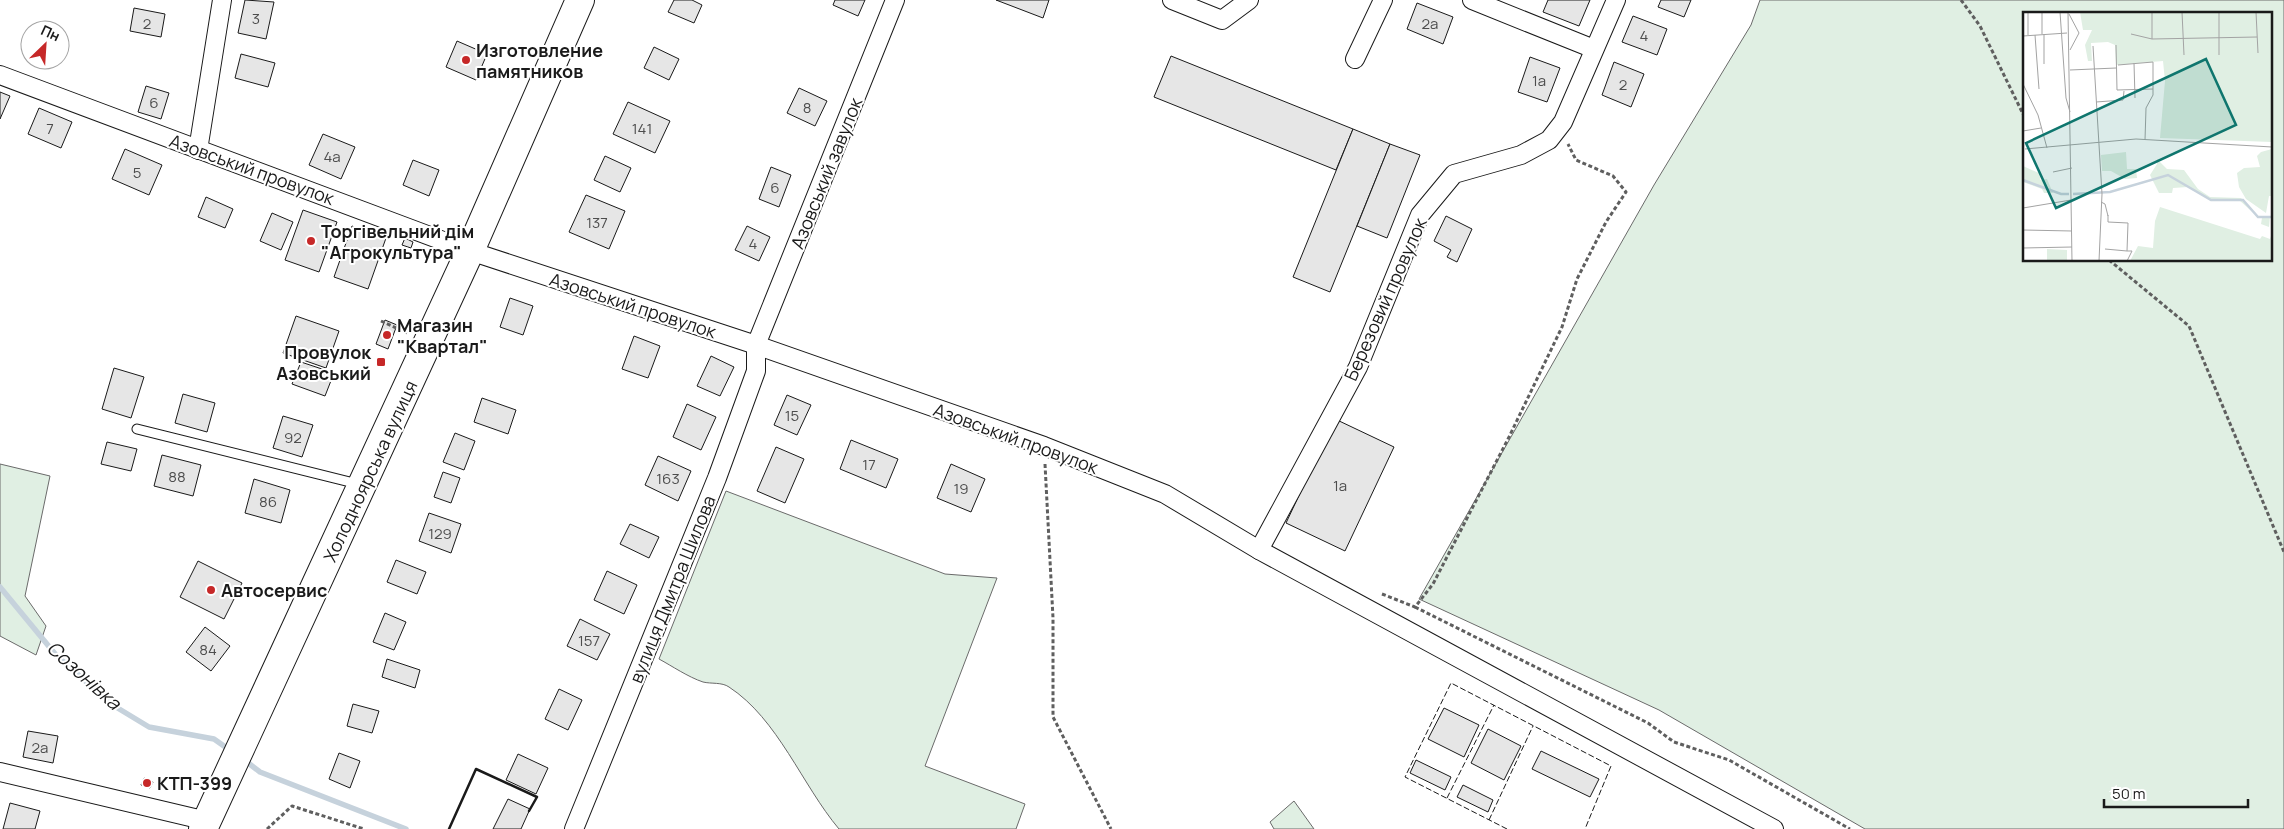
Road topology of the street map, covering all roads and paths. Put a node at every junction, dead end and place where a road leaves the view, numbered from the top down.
1 (222, 0) edge
2 (580, 0) edge
3 (895, 0) edge
4 (1172, 0) edge
5 (1249, 0) edge
6 (1383, 0) edge
7 (1472, 0) edge
8 (1616, 0) edge
9 (1961, 0) edge
10 (1594, 49) junction
11 (1355, 60) dead end
12 (0, 75) edge
13 (2023, 114) edge
14 (1563, 122) junction
15 (198, 150) junction
16 (470, 251) junction
17 (2110, 261) edge
18 (756, 345) junction
19 (137, 429) dead end
20 (1044, 446) junction
21 (363, 485) junction
22 (1259, 550) junction
23 (2284, 552) edge
24 (1379, 593) dead end
25 (1415, 607) junction
26 (0, 772) edge
27 (205, 825) edge
28 (266, 829) edge
29 (364, 829) edge
30 (574, 829) edge
31 (1111, 829) edge
32 (1774, 829) edge
33 (1850, 829) edge

1 - 15 street
2 - 16 main road, Холодноярська вулиця
3 - 18 street, Азовський завулок
4 - 5 street
6 - 11 street
7 - 10 street
8 - 10 street, Березовий провулок
9 - 13 path
10 - 14 street, Березовий провулок
12 - 15 street, Азовський провулок
14 - 22 street, Березовий провулок
14 - 25 path
15 - 16 street, Азовський провулок
16 - 18 street, Азовський провулок
16 - 21 main road, Холодноярська вулиця
17 - 23 path
18 - 20 street, Азовський провулок
18 - 30 street, вулиця Дмитра Шилова
19 - 21 lane
20 - 22 street, Азовський провулок
20 - 31 path
21 - 27 main road, Холодноярська вулиця
22 - 32 street, Азовський провулок
24 - 25 path
25 - 33 path
26 - 27 street
28 - 29 path

